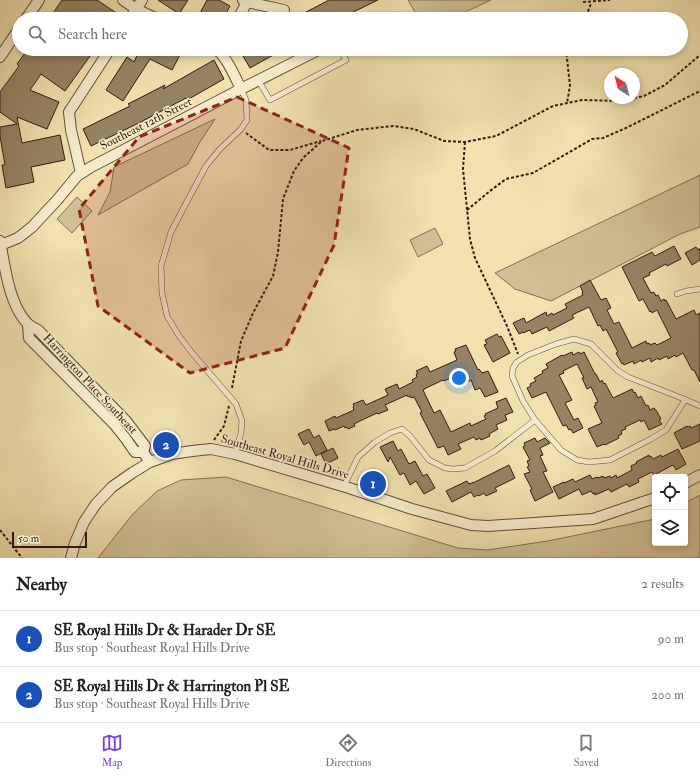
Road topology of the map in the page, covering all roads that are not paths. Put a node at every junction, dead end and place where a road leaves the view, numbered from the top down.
1 (39, 0) edge
2 (122, 0) edge
3 (245, 1) edge
4 (139, 4) edge
5 (284, 10) dead end
6 (31, 12) edge
7 (149, 12) edge
8 (241, 12) edge
9 (12, 39) edge
10 (105, 56) edge
11 (224, 56) edge
12 (306, 56) edge
13 (344, 56) edge
14 (0, 57) edge
15 (258, 80) junction
16 (241, 89) junction
17 (81, 174) junction
18 (0, 243) edge
19 (700, 289) edge
20 (677, 294) dead end
21 (685, 400) junction
22 (700, 406) edge
23 (535, 420) junction
24 (235, 454) junction
25 (150, 462) junction
26 (700, 475) edge
27 (688, 481) edge
28 (344, 486) junction
29 (652, 499) edge
30 (71, 558) edge

1 - 6 street
2 - 4 street
3 - 5 street
3 - 8 street
4 - 7 street
9 - 14 street
10 - 17 street
11 - 16 street
12 - 15 street, Southeast 12th Street
13 - 15 lane
15 - 16 street, Southeast 12th Street
16 - 17 street, Southeast 12th Street
16 - 24 lane
17 - 18 street, Southeast 12th Street
18 - 25 street, Harrington Place Southeast
19 - 20 lane
21 - 22 lane
21 - 23 lane
21 - 23 lane
23 - 28 lane
24 - 25 street, Southeast Royal Hills Drive
24 - 28 street, Southeast Royal Hills Drive
25 - 30 street, Southeast Royal Hills Drive
26 - 27 street
28 - 29 street, Southeast Royal Hills Drive

